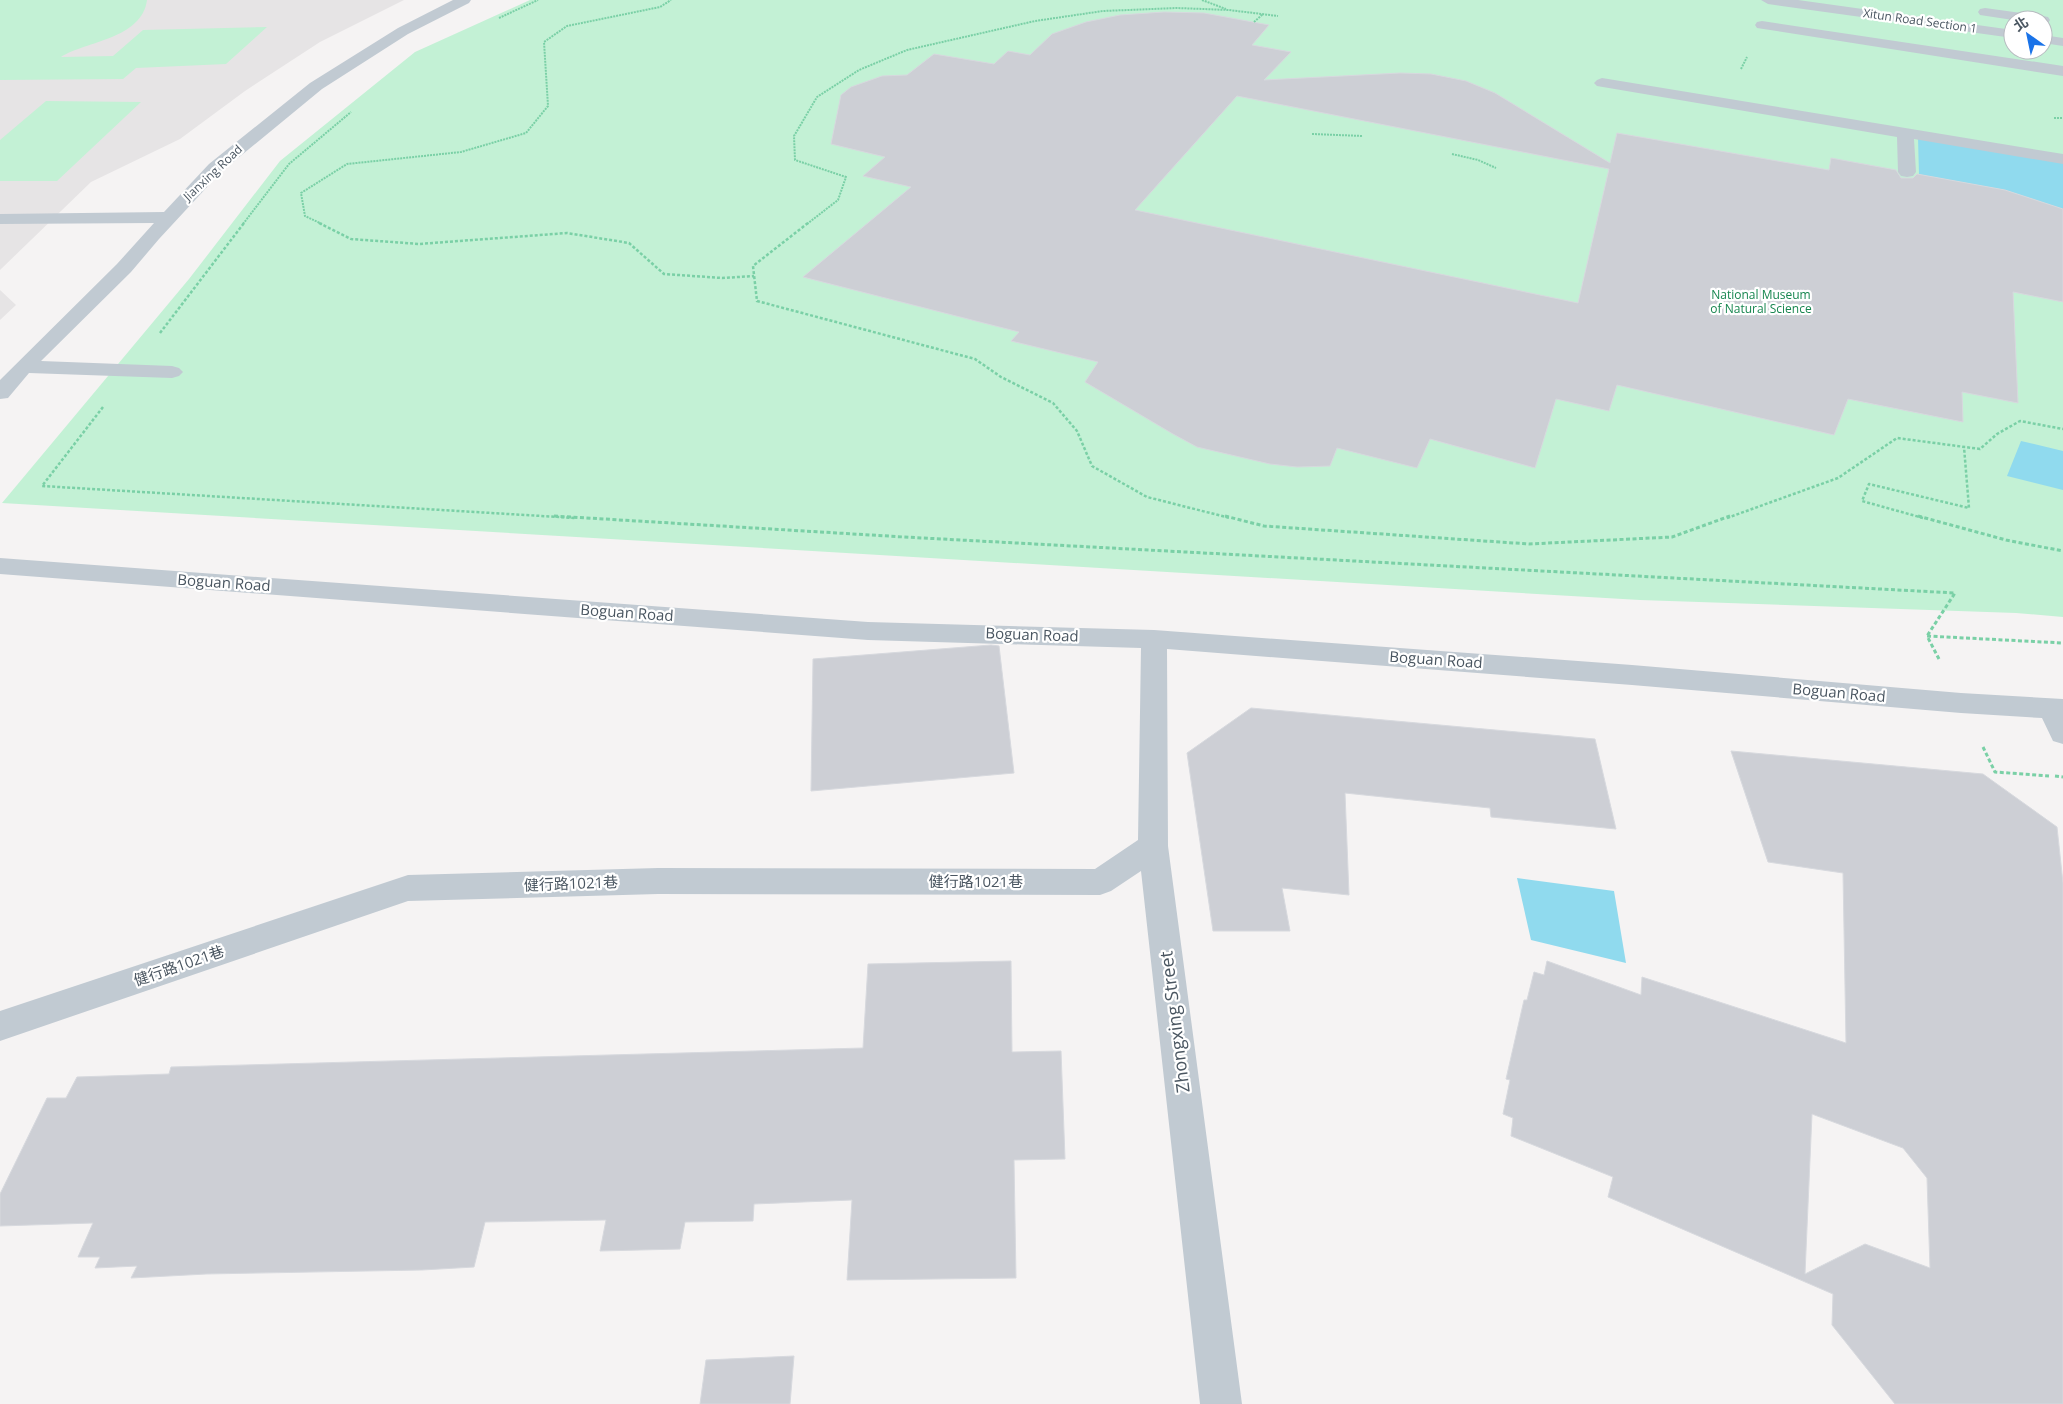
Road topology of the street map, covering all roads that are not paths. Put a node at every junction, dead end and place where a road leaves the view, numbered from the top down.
1 (464, 0) edge
2 (1768, 0) edge
3 (2012, 0) edge
4 (1968, 10) dead end
5 (2025, 10) edge
6 (2003, 11) edge
7 (1762, 25) road end
8 (2003, 33) edge
9 (2063, 71) edge
10 (1602, 83) dead end
11 (1905, 133) junction
12 (2063, 159) edge
13 (1907, 172) dead end
14 (169, 217) junction
15 (0, 219) edge
16 (23, 366) junction
17 (172, 372) dead end
18 (0, 394) edge
19 (0, 566) edge
20 (1154, 639) junction
21 (2059, 717) edge
22 (1154, 846) junction
23 (0, 1026) edge
24 (1221, 1404) edge

1 - 14 street, Jianxing Road
2 - 8 street, Xitun Road Section 1
3 - 5 street
4 - 6 street, Xitun Road Section 1
7 - 9 street
10 - 11 street
11 - 12 street
11 - 13 street
14 - 15 street
14 - 16 street, Jianxing Road
16 - 17 street
16 - 18 street, Jianxing Road
19 - 20 street, Boguan Road
20 - 21 street, Boguan Road
20 - 22 street, Zhongxing Street
22 - 23 street, 健行路1021巷
22 - 24 street, Zhongxing Street

